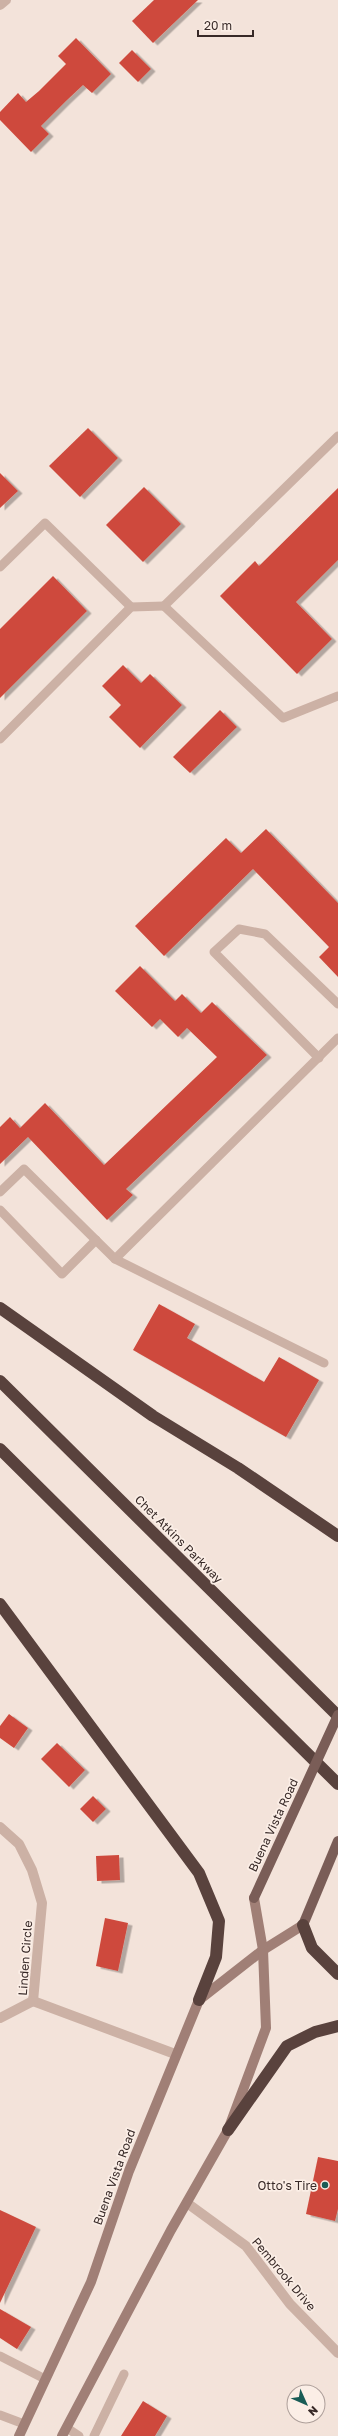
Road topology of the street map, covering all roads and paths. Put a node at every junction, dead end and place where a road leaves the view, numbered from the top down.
1 (6, 0) edge
2 (0, 5) edge
3 (338, 436) edge
4 (0, 567) edge
5 (164, 606) junction
6 (131, 607) junction
7 (338, 696) edge
8 (0, 739) edge
9 (338, 1004) edge
10 (338, 1038) edge
11 (319, 1058) junction
12 (0, 1192) edge
13 (0, 1210) edge
14 (96, 1240) junction
15 (115, 1259) junction
16 (0, 1308) edge
17 (324, 1363) dead end
18 (0, 1381) edge
19 (0, 1450) edge
20 (338, 1536) edge
21 (0, 1604) edge
22 (338, 1716) edge
23 (338, 1784) edge
24 (0, 1827) edge
25 (338, 1841) edge
26 (303, 1925) junction
27 (264, 1950) junction
28 (338, 1974) edge
29 (199, 2000) junction
30 (33, 2001) junction
31 (0, 2018) edge
32 (338, 2026) edge
33 (175, 2054) junction
34 (228, 2130) junction
35 (186, 2203) junction
36 (338, 2353) edge
37 (0, 2356) edge
38 (124, 2374) dead end
39 (45, 2379) junction
40 (0, 2415) edge
41 (24, 2424) junction
42 (64, 2432) edge
43 (18, 2436) edge
44 (79, 2436) edge
45 (94, 2436) edge

1 - 2 street
3 - 5 lane
4 - 6 lane
5 - 6 lane
5 - 7 lane
6 - 8 lane
9 - 11 lane
10 - 11 lane
11 - 15 lane
12 - 14 lane
13 - 14 lane
14 - 15 lane
15 - 17 lane
16 - 20 highway
18 - 22 highway, Chet Atkins Parkway
19 - 23 highway
21 - 29 highway
22 - 27 main road, Buena Vista Road, bridge
24 - 30 street, Linden Circle
25 - 26 main road
26 - 27 main road, Buena Vista Road
26 - 28 highway
27 - 29 main road, Buena Vista Road
27 - 34 main road, Buena Vista Road
29 - 33 main road, Buena Vista Road
30 - 31 street
30 - 33 street, Linden Circle
32 - 34 highway
33 - 39 main road, Buena Vista Road
34 - 35 main road, Buena Vista Road
35 - 36 street, Pembrook Drive
35 - 42 main road, Buena Vista Road
37 - 39 lane
38 - 45 lane
39 - 41 main road, Buena Vista Road
40 - 41 lane
41 - 43 main road, Buena Vista Road
42 - 44 lane

